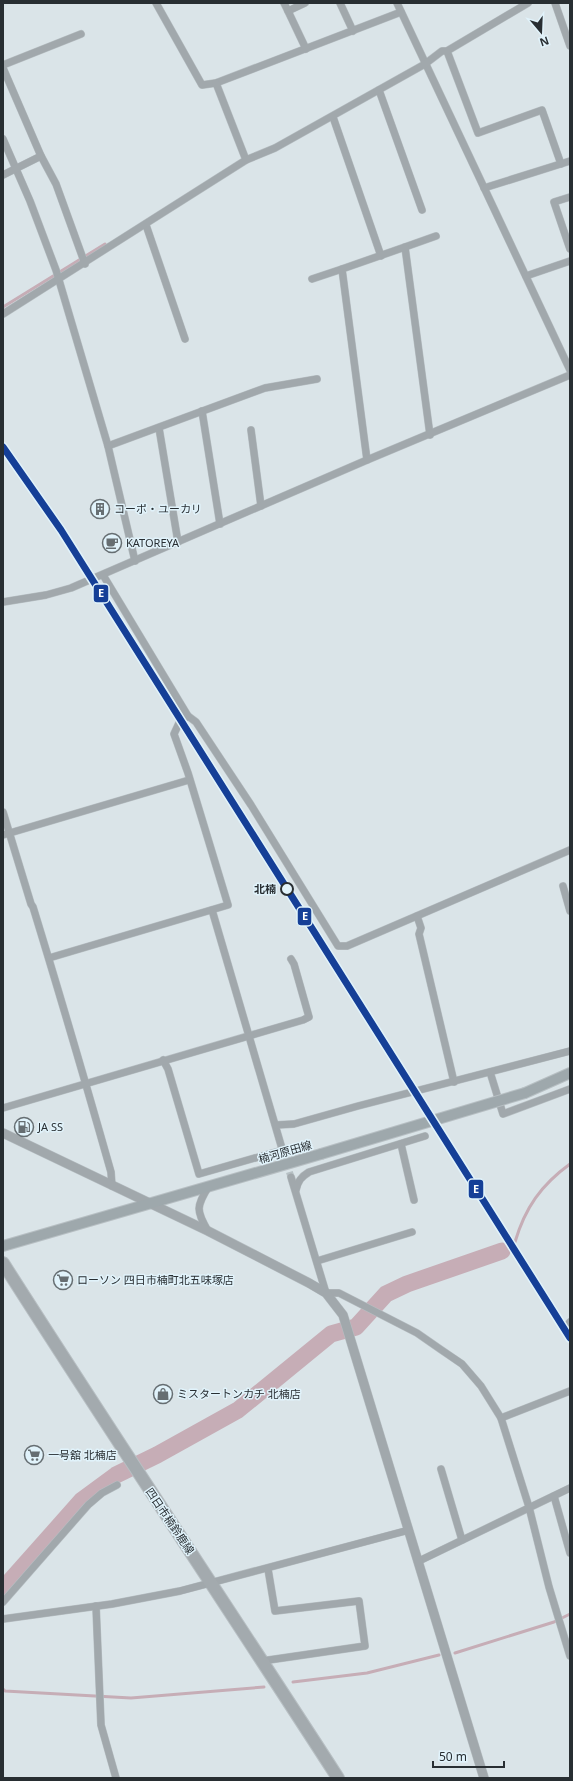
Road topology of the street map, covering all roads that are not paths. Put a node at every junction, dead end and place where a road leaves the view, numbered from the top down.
1 (156, 3) edge
2 (284, 3) edge
3 (305, 3) edge
4 (340, 3) edge
5 (397, 3) edge
6 (528, 3) edge
7 (555, 3) edge
8 (288, 11) junction
9 (401, 12) junction
10 (353, 31) junction
11 (82, 34) dead end
12 (570, 46) edge
13 (306, 49) junction
14 (447, 51) junction
15 (425, 64) junction
16 (3, 66) edge
17 (216, 83) junction
18 (379, 90) junction
19 (333, 117) junction
20 (3, 139) edge
21 (42, 156) junction
22 (246, 160) junction
23 (570, 161) edge
24 (561, 164) junction
25 (16, 168) junction
26 (3, 175) edge
27 (484, 188) junction
28 (570, 197) edge
29 (422, 210) dead end
30 (146, 225) junction
31 (436, 236) dead end
32 (405, 247) junction
33 (570, 249) edge
34 (381, 256) junction
35 (570, 261) edge
36 (85, 264) junction
37 (342, 270) junction
38 (526, 276) junction
39 (58, 279) junction
40 (312, 279) dead end
41 (3, 314) edge
42 (185, 339) dead end
43 (570, 370) edge
44 (570, 375) edge
45 (317, 379) dead end
46 (202, 411) junction
47 (159, 428) junction
48 (251, 430) dead end
49 (430, 435) junction
50 (108, 446) junction
51 (367, 460) junction
52 (262, 506) junction
53 (220, 524) junction
54 (178, 542) junction
55 (135, 561) junction
56 (103, 575) junction
57 (3, 602) edge
58 (188, 716) junction
59 (189, 780) junction
60 (3, 812) edge
61 (6, 834) edge
62 (570, 850) edge
63 (563, 886) dead end
64 (212, 910) junction
65 (570, 911) edge
66 (417, 916) junction
67 (49, 958) junction
68 (290, 959) dead end
69 (249, 1036) junction
70 (570, 1051) edge
71 (163, 1060) junction
72 (490, 1072) junction
73 (570, 1073) edge
74 (454, 1082) junction
75 (86, 1084) junction
76 (570, 1089) edge
77 (3, 1108) edge
78 (276, 1125) junction
79 (3, 1133) edge
80 (426, 1136) dead end
81 (401, 1144) junction
82 (291, 1177) tunnel mouth
83 (112, 1186) junction
84 (210, 1186) junction
85 (295, 1191) junction
86 (414, 1200) dead end
87 (152, 1204) junction
88 (208, 1231) junction
89 (412, 1232) dead end
90 (3, 1246) edge
91 (317, 1261) junction
92 (3, 1263) edge
93 (326, 1293) junction
94 (570, 1391) edge
95 (501, 1418) junction
96 (441, 1469) dead end
97 (117, 1485) dead end
98 (570, 1488) edge
99 (554, 1496) junction
100 (529, 1507) junction
101 (409, 1530) junction
102 (462, 1540) junction
103 (570, 1553) edge
104 (419, 1561) junction
105 (268, 1569) junction
106 (212, 1583) junction
107 (3, 1602) edge
108 (96, 1606) junction
109 (3, 1618) edge
110 (570, 1656) edge
111 (262, 1661) junction
112 (116, 1778) edge
113 (338, 1778) edge
114 (484, 1778) edge

1 - 17 street
2 - 8 street
3 - 8 street
4 - 10 street
5 - 9 street
6 - 14 street
7 - 12 street
8 - 13 street
9 - 10 street
9 - 15 street
10 - 13 street
11 - 16 street
13 - 17 street
14 - 15 street
14 - 24 street
15 - 18 street
15 - 27 street
16 - 21 street
17 - 22 street
18 - 19 street
18 - 29 street
19 - 22 street
19 - 34 street
20 - 25 street
21 - 25 street
21 - 36 street
22 - 30 street
23 - 24 street
24 - 27 street
25 - 26 street
25 - 39 street
27 - 38 street
28 - 33 street
30 - 36 street
30 - 42 street
31 - 32 street
32 - 34 street
32 - 49 street
34 - 37 street
35 - 38 street
36 - 39 street
37 - 40 street
37 - 51 street
38 - 43 street
39 - 41 street
39 - 50 street
44 - 49 street
45 - 46 street
46 - 47 street
46 - 53 street
47 - 50 street
47 - 54 street
48 - 52 street
49 - 51 street
50 - 55 street
51 - 52 street
52 - 53 street
53 - 54 street
54 - 55 street
55 - 56 street
56 - 57 street
56 - 58 street
58 - 59 street
58 - 66 street
59 - 61 street
59 - 64 street
60 - 61 street
61 - 67 street
62 - 66 street
63 - 65 street
64 - 67 street
64 - 69 street
66 - 74 street
67 - 75 street
68 - 69 street
69 - 71 street
69 - 78 street
70 - 72 street
71 - 75 street
71 - 78 street
72 - 74 street
72 - 76 street
73 - 84 main road, 楠河原田線, bridge
74 - 78 street
75 - 77 street
75 - 83 street
79 - 83 street
80 - 81 street
81 - 85 street
81 - 86 street
82 - 85 street
83 - 87 street
84 - 87 main road, 楠河原田線
84 - 88 street
85 - 91 street
87 - 88 street
87 - 90 main road, 楠河原田線
88 - 93 street
89 - 91 street
91 - 93 street
92 - 106 main road, 四日市楠鈴鹿線
93 - 95 street
93 - 101 street
94 - 95 street
95 - 100 street
96 - 102 street
97 - 107 street
98 - 99 street
99 - 100 street
99 - 103 street
100 - 102 street
100 - 110 street
101 - 104 street
101 - 105 street
102 - 104 street
104 - 114 street
105 - 106 street
105 - 111 street
106 - 108 street
106 - 111 main road, 四日市楠鈴鹿線
108 - 109 street
108 - 112 street
111 - 113 main road, 四日市楠鈴鹿線

